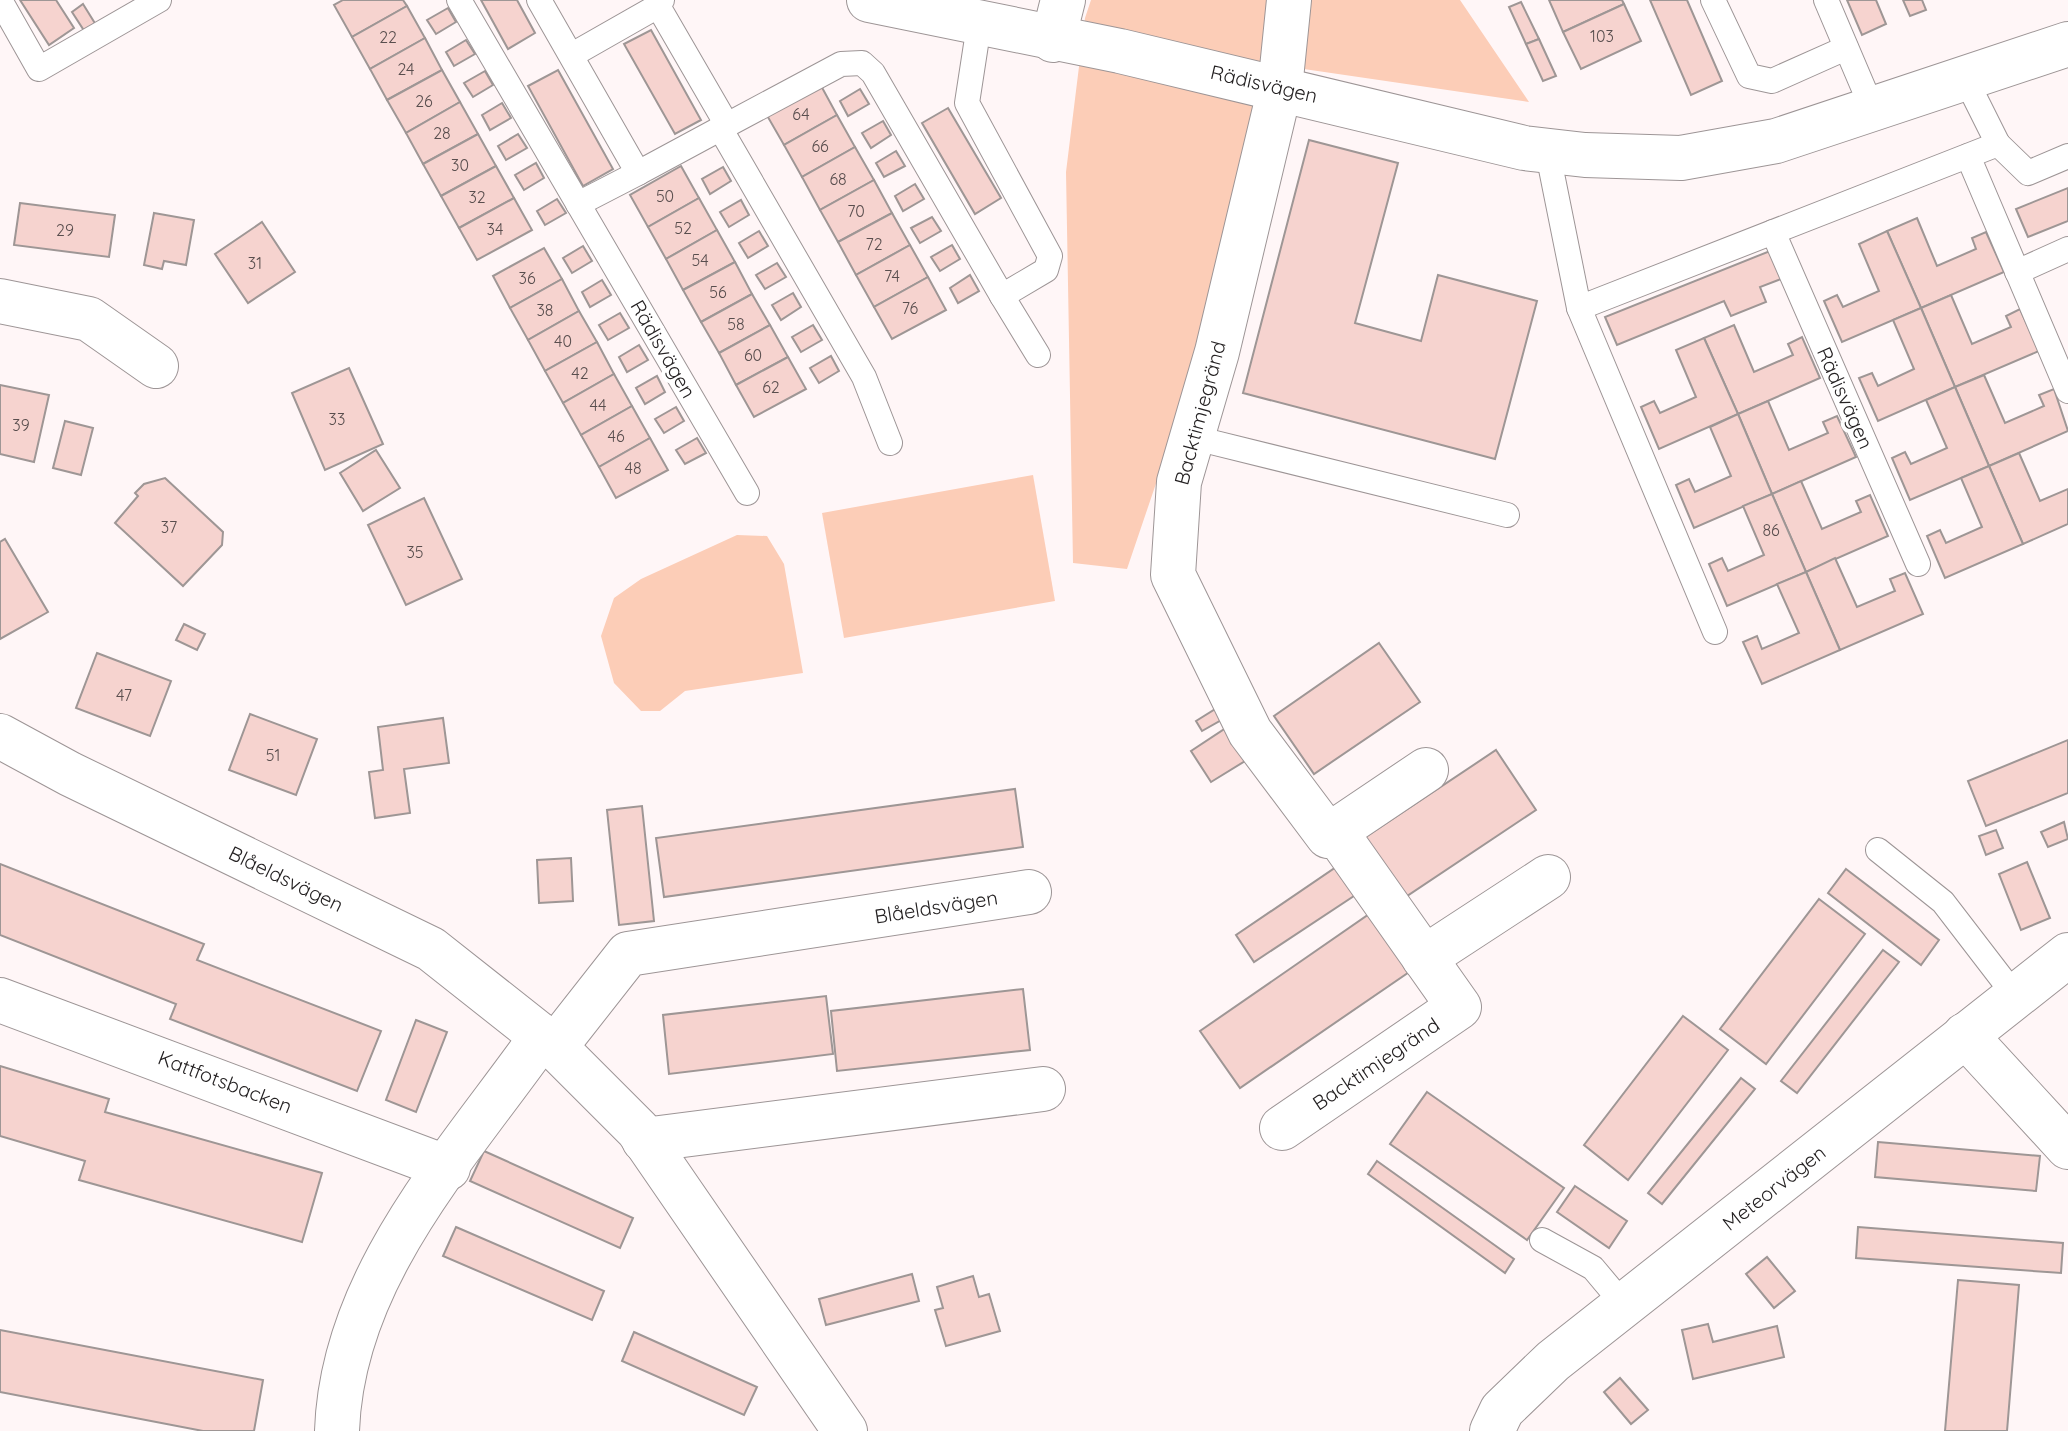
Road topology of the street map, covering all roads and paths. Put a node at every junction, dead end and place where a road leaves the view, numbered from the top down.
1 (0, 0) edge
2 (159, 0) edge
3 (459, 0) edge
4 (539, 0) edge
5 (869, 0) edge
6 (1289, 0) edge
7 (1713, 0) edge
8 (1826, 0) edge
9 (660, 3) edge
10 (1058, 20) edge
11 (979, 25) junction
12 (2068, 44) edge
13 (1846, 48) junction
14 (572, 55) junction
15 (1965, 78) junction
16 (1280, 88) junction
17 (1872, 108) junction
18 (724, 126) junction
19 (1998, 144) junction
20 (1547, 149) junction
21 (1968, 156) junction
22 (2068, 156) edge
23 (638, 173) junction
24 (578, 204) junction
25 (1773, 232) junction
26 (2068, 249) edge
27 (2017, 272) junction
28 (1002, 296) junction
29 (0, 301) edge
30 (1579, 308) junction
31 (1038, 355) dead end
32 (156, 366) dead end
33 (2068, 391) edge
34 (1191, 437) junction
35 (890, 443) dead end
36 (747, 493) dead end
37 (1507, 515) dead end
38 (1918, 564) dead end
39 (1715, 632) dead end
40 (0, 736) edge
41 (1426, 770) dead end
42 (1335, 831) junction
43 (1878, 850) dead end
44 (1548, 877) dead end
45 (1029, 892) dead end
46 (2068, 955) edge
47 (1424, 958) junction
48 (2016, 997) junction
49 (0, 1000) edge
50 (1965, 1035) junction
51 (549, 1042) junction
52 (1043, 1089) dead end
53 (1282, 1128) dead end
54 (644, 1140) junction
55 (2068, 1147) edge
56 (448, 1168) junction
57 (1542, 1240) dead end
58 (1624, 1305) junction
59 (337, 1431) edge
60 (845, 1431) edge
61 (1492, 1431) edge

1 - 2 lane
3 - 24 lane, Rädisvägen
4 - 14 lane
5 - 11 street, Rädisvägen
6 - 16 street, Backtimjegränd
7 - 13 lane
8 - 13 lane
9 - 14 lane
9 - 18 lane
10 - 11 street, Rädisvägen
10 - 16 street, Rädisvägen
11 - 28 lane
12 - 15 street, Rädisvägen
13 - 17 lane
14 - 23 lane
15 - 17 street, Rädisvägen
15 - 19 lane
16 - 20 street, Rädisvägen
16 - 34 street, Backtimjegränd
17 - 20 street, Rädisvägen
18 - 23 lane
18 - 28 lane
18 - 35 lane
19 - 21 lane
19 - 22 lane
20 - 30 lane
21 - 25 lane
21 - 27 lane
23 - 24 lane
24 - 36 lane, Rädisvägen
25 - 30 lane
25 - 38 lane, Rädisvägen
26 - 27 lane
27 - 33 lane
28 - 31 lane
29 - 32 street
30 - 39 lane
34 - 37 lane
34 - 42 street, Backtimjegränd
40 - 51 street, Blåeldsvägen
41 - 42 street
42 - 47 street, Backtimjegränd
43 - 48 lane
44 - 47 street
45 - 51 street, Blåeldsvägen
46 - 48 street, Meteorvägen
47 - 53 street, Backtimjegränd
48 - 50 street, Meteorvägen
49 - 56 street, Kattfotsbacken
50 - 55 street
50 - 58 street, Meteorvägen
51 - 54 street, Blåeldsvägen
51 - 56 street
52 - 54 street
54 - 60 street, Blåeldsvägen
56 - 59 street
57 - 58 lane
58 - 61 street, Meteorvägen

